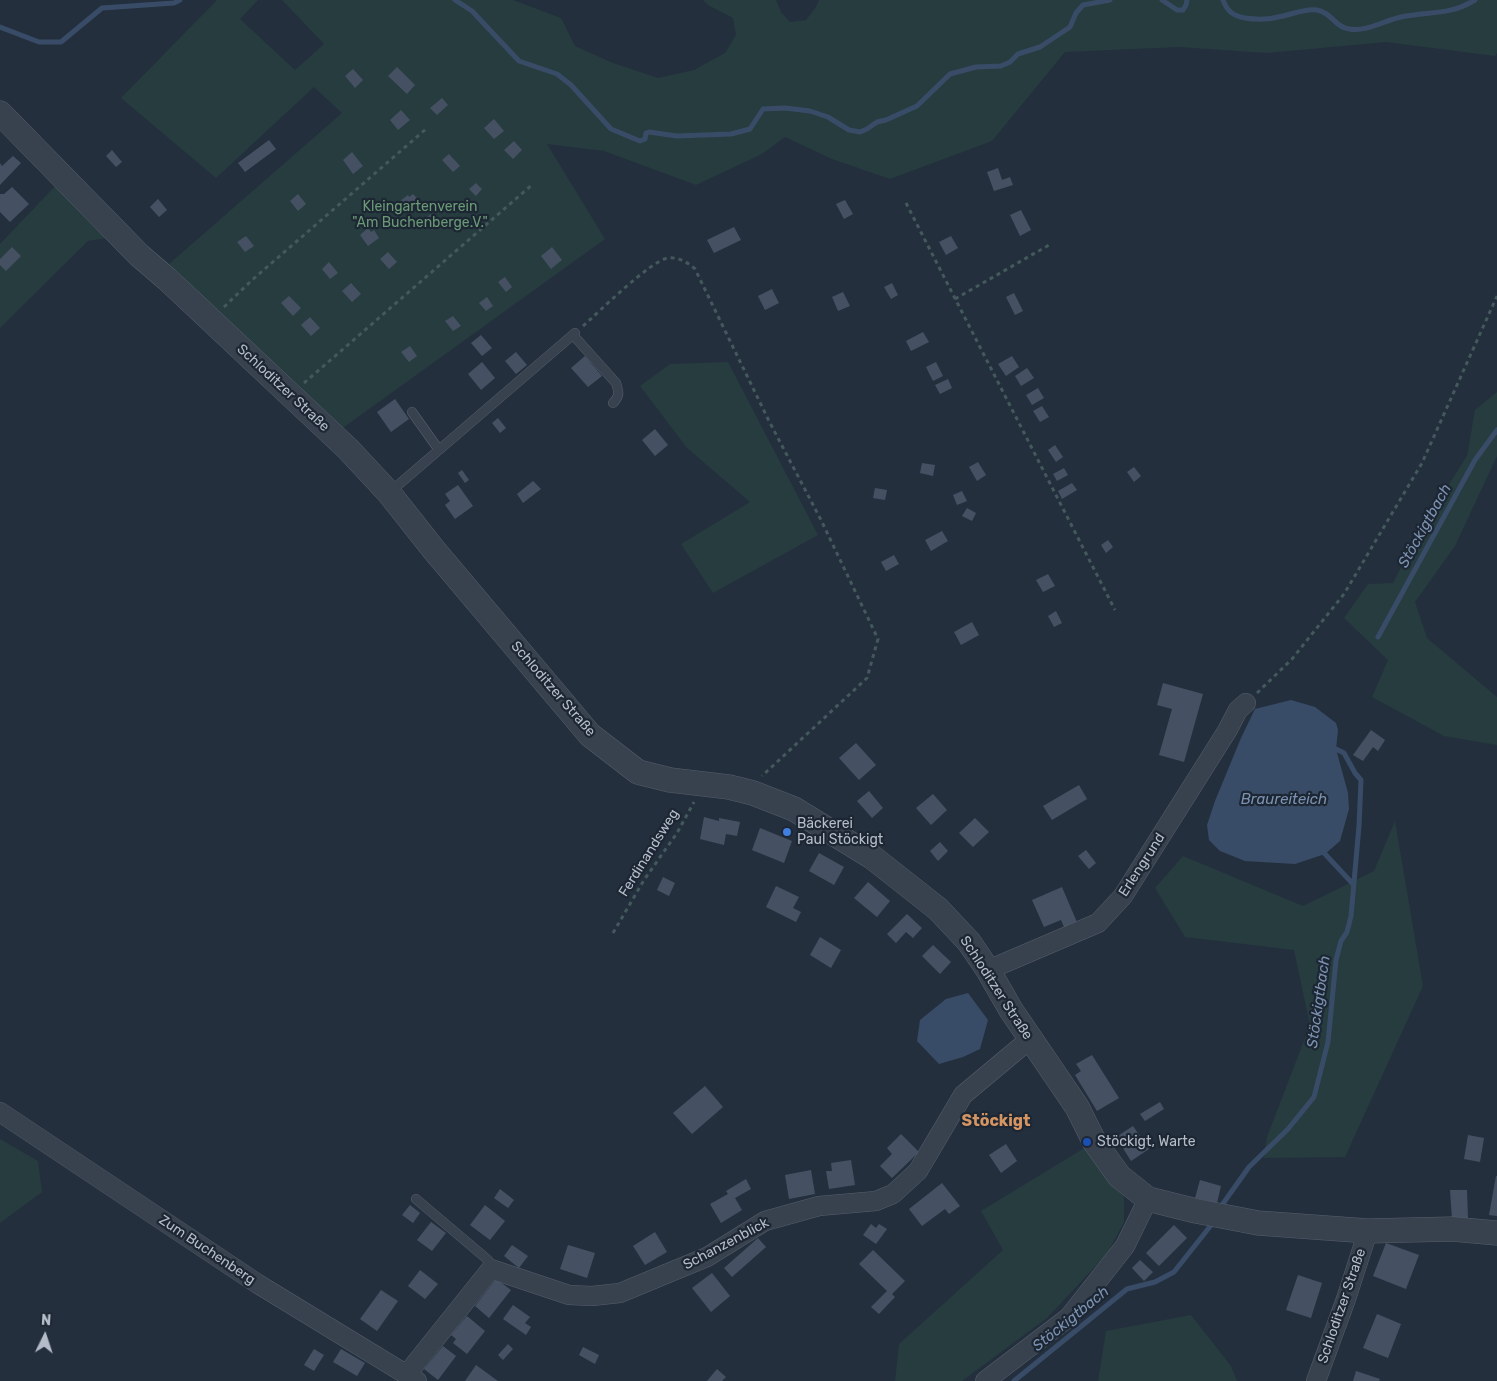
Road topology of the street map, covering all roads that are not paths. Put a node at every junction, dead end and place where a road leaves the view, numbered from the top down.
1 (0, 113) edge
2 (613, 403) dead end
3 (412, 412) dead end
4 (439, 450) junction
5 (388, 493) junction
6 (1246, 703) road end
7 (988, 970) junction
8 (1030, 1039) junction
9 (0, 1112) edge
10 (416, 1199) dead end
11 (1148, 1199) junction
12 (1368, 1231) junction
13 (1497, 1233) edge
14 (490, 1269) junction
15 (412, 1378) edge
16 (985, 1381) edge
17 (1316, 1381) edge

1 - 5 street, Schloditzer Straße
2 - 4 lane
3 - 4 lane
4 - 5 lane
5 - 7 street, Schloditzer Straße
6 - 7 street, Erlengrund
7 - 8 street, Schloditzer Straße
8 - 11 street, Schloditzer Straße
8 - 14 street, Schanzenblick
9 - 15 street, Zum Buchenberg
10 - 14 lane
11 - 12 street, Schloditzer Straße
11 - 16 street
12 - 13 street, Schloditzer Straße
12 - 17 street, Schloditzer Straße
14 - 15 street

